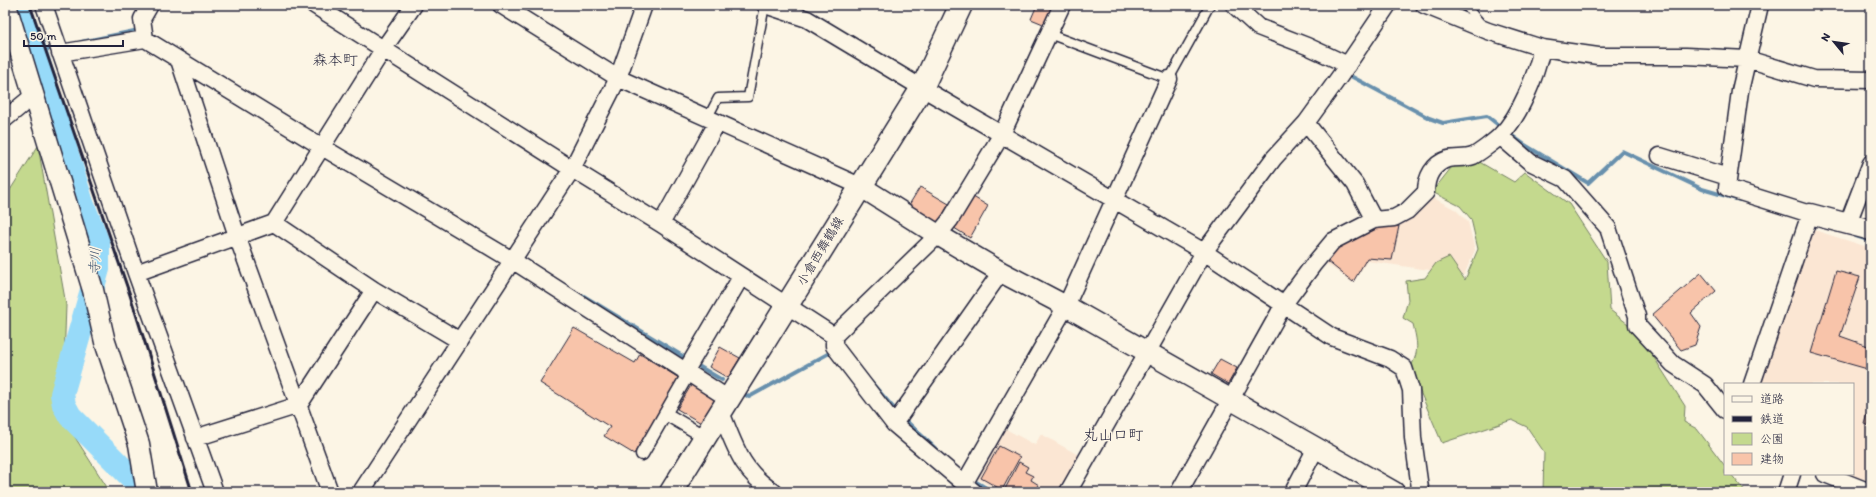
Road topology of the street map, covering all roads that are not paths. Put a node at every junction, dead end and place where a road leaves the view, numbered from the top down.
1 (44, 5) edge
2 (314, 5) edge
3 (414, 5) edge
4 (501, 5) edge
5 (644, 5) edge
6 (765, 5) edge
7 (961, 5) edge
8 (1062, 5) edge
9 (1210, 5) edge
10 (1234, 5) edge
11 (1388, 5) edge
12 (1424, 5) edge
13 (1465, 5) edge
14 (1760, 5) edge
15 (8, 14) edge
16 (145, 24) edge
17 (1488, 31) junction
18 (1049, 34) junction
19 (384, 48) junction
20 (1542, 48) junction
21 (60, 53) junction
22 (1747, 59) junction
23 (179, 60) junction
24 (1345, 70) junction
25 (618, 78) junction
26 (1169, 79) junction
27 (1871, 80) edge
28 (922, 88) junction
29 (34, 95) junction
30 (5, 119) edge
31 (712, 121) junction
32 (1306, 123) junction
33 (1002, 134) junction
34 (1500, 136) junction
35 (326, 141) junction
36 (1660, 156) dead end
37 (1871, 163) edge
38 (572, 169) junction
39 (1728, 177) junction
40 (860, 186) junction
41 (1114, 199) junction
42 (1810, 214) junction
43 (1374, 220) junction
44 (274, 223) junction
45 (1848, 223) junction
46 (661, 224) junction
47 (1871, 230) edge
48 (938, 235) junction
49 (237, 236) junction
50 (1204, 252) junction
51 (512, 260) junction
52 (1001, 272) junction
53 (136, 273) junction
54 (742, 277) junction
55 (374, 290) junction
56 (1284, 304) junction
57 (1066, 306) junction
58 (787, 307) junction
59 (460, 341) junction
60 (836, 347) junction
61 (1146, 353) junction
62 (688, 367) junction
63 (1752, 383) edge
64 (1230, 400) junction
65 (299, 405) junction
66 (725, 405) junction
67 (1724, 409) edge
68 (666, 414) junction
69 (899, 418) junction
70 (705, 437) junction
71 (195, 438) junction
72 (1316, 448) junction
73 (642, 454) dead end
74 (1792, 475) edge
75 (1828, 475) edge
76 (969, 485) edge
77 (764, 489) edge
78 (147, 492) edge
79 (215, 492) edge
80 (330, 492) edge
81 (361, 492) edge
82 (671, 492) edge
83 (1068, 492) edge
84 (1179, 492) edge
85 (1293, 492) edge
86 (1394, 492) edge
87 (1416, 492) edge
88 (1786, 492) edge
89 (1870, 492) edge

1 - 21 street
2 - 19 street
3 - 19 street
4 - 25 street
5 - 25 street
6 - 28 street
6 - 31 lane
7 - 28 main road, 小倉西舞鶴線
8 - 18 street
9 - 26 lane
10 - 24 street
11 - 24 street
12 - 17 street
13 - 17 lane
14 - 22 street
15 - 29 street
16 - 21 street
16 - 23 street
17 - 20 street
18 - 26 lane
18 - 33 street
19 - 35 street
19 - 38 street
20 - 22 street
20 - 34 street
21 - 53 street
22 - 27 street
22 - 39 street
23 - 35 street
23 - 49 street
24 - 32 street
25 - 31 street
25 - 38 street
26 - 41 street
28 - 33 street
28 - 40 main road, 小倉西舞鶴線
29 - 30 street
29 - 78 street
31 - 40 street
31 - 46 street
32 - 43 street
32 - 50 street
33 - 41 street
33 - 48 street
34 - 43 street
34 - 67 street
35 - 44 street
35 - 51 street
36 - 39 street
37 - 45 street
38 - 46 street
38 - 51 street
39 - 42 street
40 - 48 street
40 - 58 main road, 小倉西舞鶴線
41 - 50 street
41 - 57 street
42 - 45 street
42 - 63 street
43 - 56 street
44 - 49 street
44 - 55 street
45 - 47 street
46 - 54 street
48 - 52 street
48 - 60 street
49 - 53 street
49 - 65 street
50 - 56 street
50 - 61 street
51 - 59 street
51 - 62 street
52 - 57 street
52 - 69 street
53 - 71 street
54 - 58 street
54 - 62 street
55 - 59 street
55 - 65 street
56 - 64 street
56 - 87 street
57 - 61 street
57 - 76 street
58 - 60 street
58 - 66 main road, 小倉西舞鶴線
59 - 81 street
60 - 69 street
61 - 64 street
61 - 83 street
62 - 66 street
62 - 68 street
64 - 72 street
64 - 84 street
65 - 71 street
65 - 80 street
66 - 70 main road, 小倉西舞鶴線
66 - 77 street
68 - 70 street
68 - 73 street
69 - 76 street
70 - 82 main road, 小倉西舞鶴線
71 - 79 street
72 - 85 street
72 - 86 street
74 - 88 street
75 - 89 street

